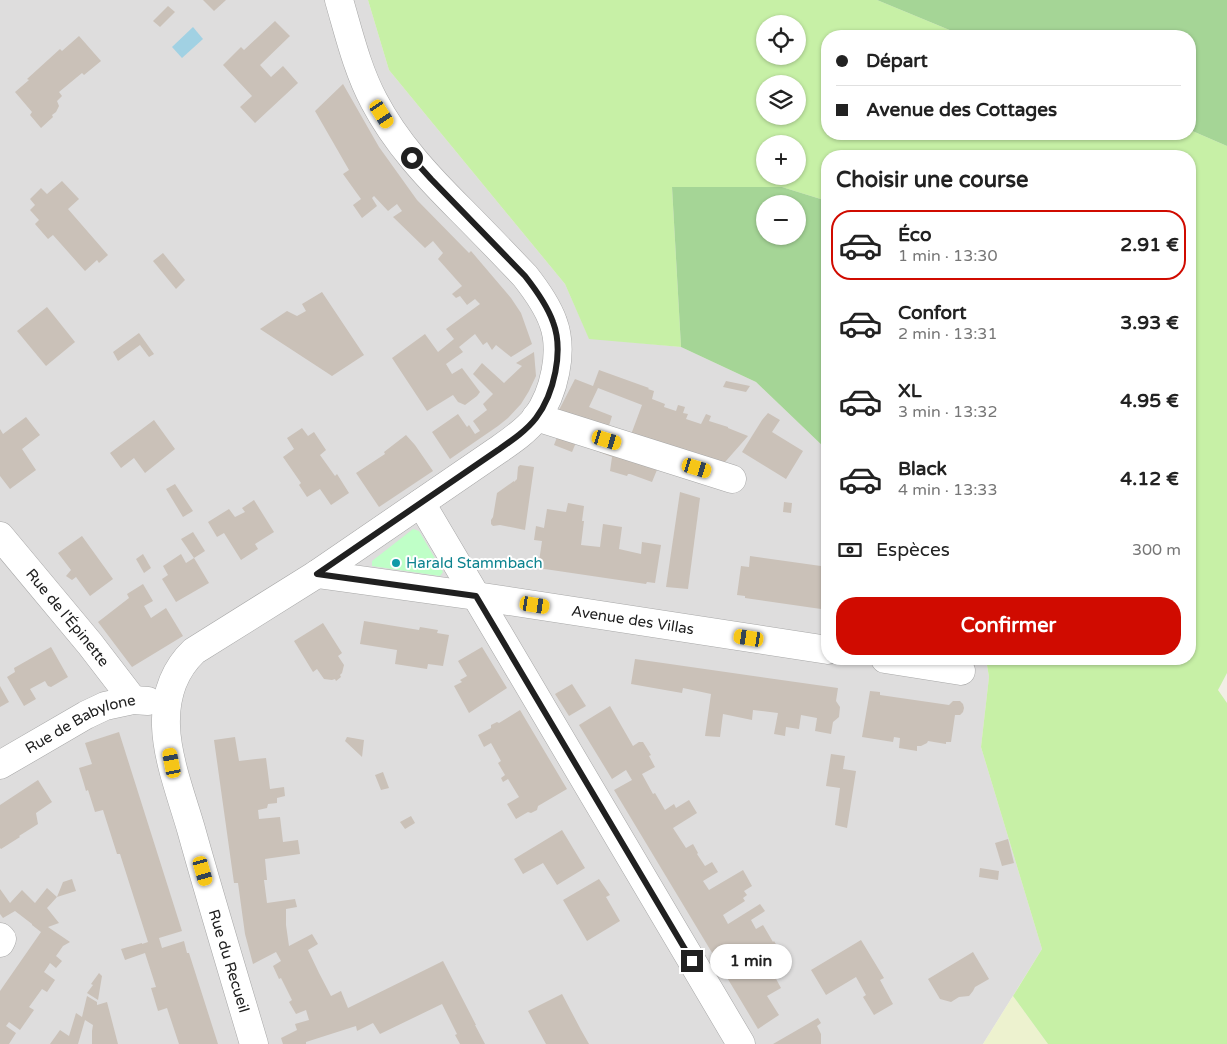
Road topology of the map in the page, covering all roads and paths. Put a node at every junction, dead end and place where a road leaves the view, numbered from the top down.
1 (339, 0) edge
2 (536, 418) junction
3 (732, 479) dead end
4 (421, 503) junction
5 (0, 536) edge
6 (317, 574) junction
7 (476, 596) junction
8 (821, 649) edge
9 (926, 665) edge
10 (961, 670) dead end
11 (133, 700) junction
12 (167, 702) junction
13 (0, 764) edge
14 (0, 937) edge
15 (0, 943) edge
16 (254, 1044) edge
17 (741, 1044) edge

1 - 2 street, Rue du Recueil
2 - 3 street
2 - 4 street, Rue du Recueil
4 - 6 street, Rue du Recueil
4 - 7 street
5 - 11 street, Rue de l'Épinette
6 - 7 street, Avenue des Villas
6 - 12 street, Rue du Recueil
7 - 8 street, Avenue des Villas
7 - 17 street
9 - 10 street
11 - 12 street, Rue de Babylone
11 - 13 street, Rue de Babylone
12 - 16 street, Rue du Recueil
14 - 15 street

